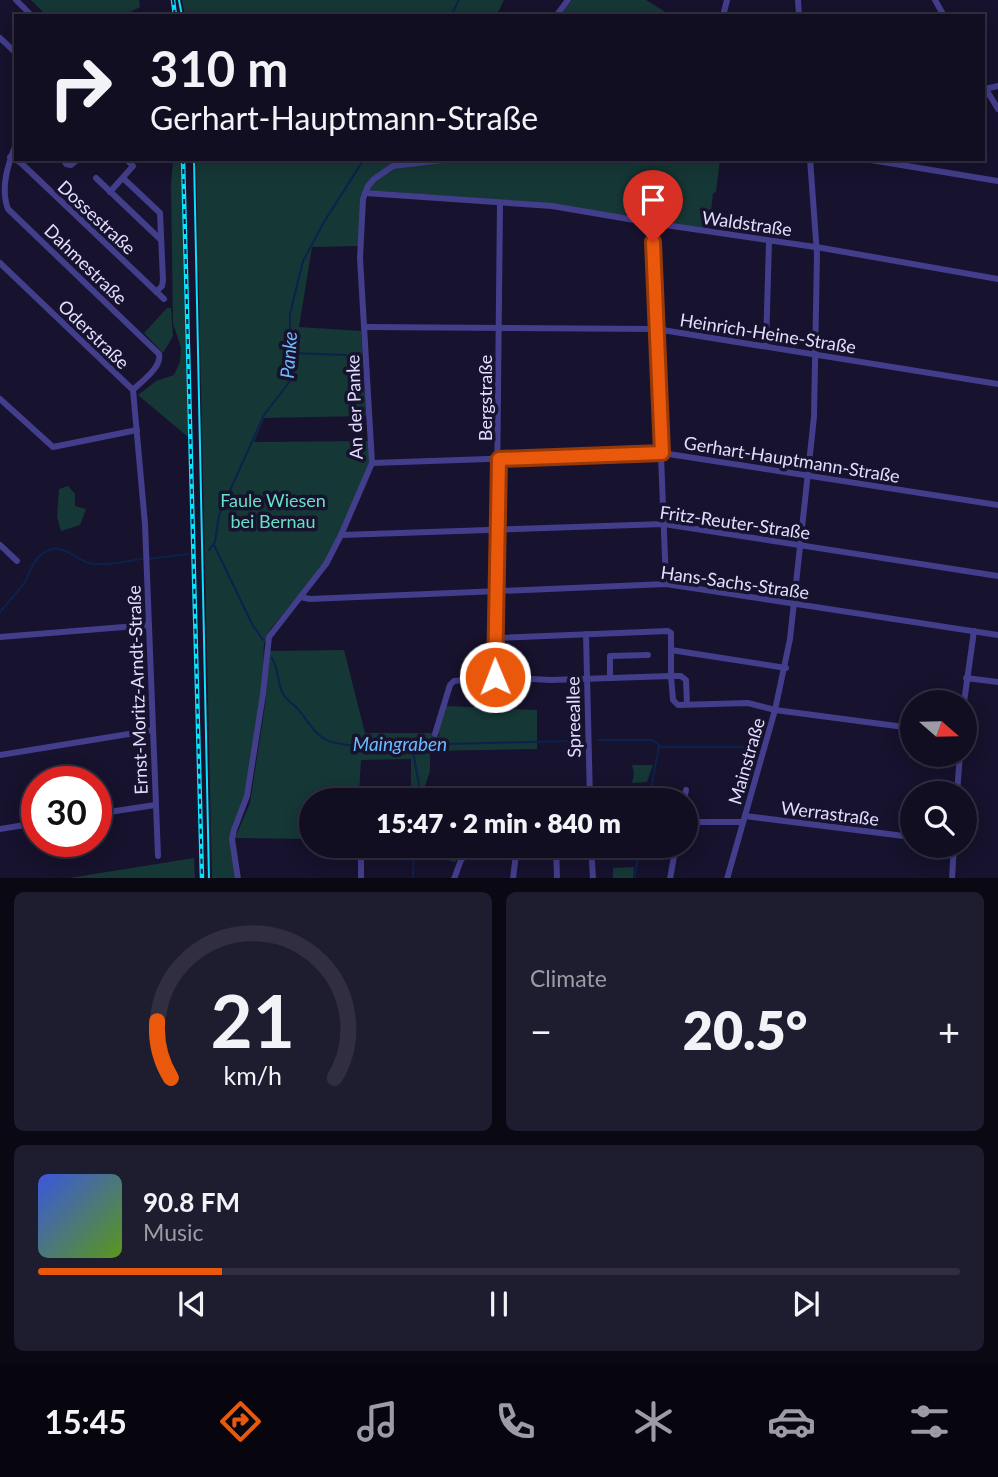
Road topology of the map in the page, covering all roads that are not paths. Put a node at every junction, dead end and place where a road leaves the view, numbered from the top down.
1 (16, 0) edge
2 (30, 14) edge
3 (0, 38) edge
4 (14, 51) edge
5 (985, 89) edge
6 (998, 109) edge
7 (14, 148) edge
8 (10, 157) junction
9 (14, 159) edge
10 (18, 161) edge
11 (128, 161) edge
12 (434, 161) edge
13 (810, 161) edge
14 (877, 161) edge
15 (96, 178) dead end
16 (123, 178) junction
17 (998, 181) edge
18 (110, 192) junction
19 (365, 193) junction
20 (500, 203) junction
21 (652, 223) junction
22 (160, 240) junction
23 (769, 241) junction
24 (817, 247) junction
25 (0, 263) edge
26 (998, 279) edge
27 (156, 292) junction
28 (164, 299) dead end
29 (365, 327) junction
30 (499, 327) junction
31 (656, 329) junction
32 (766, 346) junction
33 (816, 354) junction
34 (998, 384) edge
35 (133, 390) junction
36 (0, 398) edge
37 (136, 430) junction
38 (662, 453) junction
39 (499, 459) junction
40 (372, 463) junction
41 (808, 475) junction
42 (998, 505) edge
43 (145, 524) joint
44 (664, 524) junction
45 (497, 531) junction
46 (341, 535) junction
47 (0, 545) edge
48 (800, 545) junction
49 (18, 561) dead end
50 (998, 576) edge
51 (666, 584) junction
52 (496, 591) junction
53 (300, 597) junction
54 (793, 603) junction
55 (149, 625) junction
56 (974, 631) junction
57 (586, 634) junction
58 (998, 635) edge
59 (0, 638) edge
60 (495, 638) junction
61 (671, 650) junction
62 (648, 655) dead end
63 (786, 668) junction
64 (671, 676) junction
65 (495, 677) junction
66 (610, 678) junction
67 (966, 678) junction
68 (586, 679) junction
69 (998, 682) edge
70 (965, 690) edge
71 (687, 704) junction
72 (775, 710) junction
73 (900, 726) edge
74 (153, 730) junction
75 (435, 734) dead end
76 (0, 755) edge
77 (589, 788) edge
78 (155, 805) junction
79 (112, 812) edge
80 (744, 819) junction
81 (698, 821) edge
82 (21, 826) edge
83 (0, 829) edge
84 (900, 836) edge
85 (158, 856) dead end
86 (361, 858) edge
87 (463, 858) edge
88 (515, 858) edge
89 (556, 858) edge
90 (592, 858) edge
91 (674, 858) edge
92 (953, 858) edge
93 (238, 878) edge
94 (361, 878) edge
95 (454, 878) edge
96 (513, 878) edge
97 (557, 878) edge
98 (593, 878) edge
99 (670, 878) edge
100 (727, 878) edge
101 (952, 878) edge

1 - 2 street
3 - 4 street
5 - 6 street
7 - 8 street, Dahmestraße
8 - 9 street, Dossestraße
8 - 35 street, Dahmestraße
10 - 27 street, Dossestraße
11 - 16 street
12 - 19 street
13 - 24 street, Mainstraße
14 - 17 street
15 - 18 street
16 - 18 street
16 - 22 street
18 - 22 street
19 - 20 street, Waldstraße
19 - 29 street, An der Panke
20 - 21 street, Waldstraße
20 - 30 street, Bergstraße
21 - 23 street, Waldstraße
21 - 31 street
22 - 27 street
23 - 24 street, Waldstraße
23 - 32 street
24 - 26 street, Waldstraße
24 - 33 street, Mainstraße
25 - 35 street, Oderstraße
27 - 28 street, Dossestraße
29 - 30 street, Heinrich-Heine-Straße
29 - 40 street, An der Panke
30 - 31 street, Heinrich-Heine-Straße
30 - 39 street, Bergstraße
31 - 32 street, Heinrich-Heine-Straße
31 - 38 street
32 - 33 street, Heinrich-Heine-Straße
33 - 34 street, Heinrich-Heine-Straße
33 - 41 street, Mainstraße
35 - 37 street, Oderstraße
36 - 37 street
37 - 43 street, Oderstraße
38 - 39 street, Gerhart-Hauptmann-Straße
38 - 41 street, Gerhart-Hauptmann-Straße
38 - 44 street
39 - 40 street, Gerhart-Hauptmann-Straße
39 - 45 street, Bergstraße
40 - 46 street, An der Panke
41 - 42 street, Gerhart-Hauptmann-Straße
41 - 48 street, Mainstraße
43 - 55 street, Ernst-Moritz-Arndt-Straße
44 - 45 street, Fritz-Reuter-Straße
44 - 48 street, Fritz-Reuter-Straße
44 - 51 street
45 - 46 street, Fritz-Reuter-Straße
45 - 52 street, Bergstraße
46 - 53 street, An der Panke
47 - 49 street
48 - 50 street, Fritz-Reuter-Straße
48 - 54 street, Mainstraße
51 - 52 street, Hans-Sachs-Straße
51 - 54 street, Hans-Sachs-Straße
52 - 53 street, Hans-Sachs-Straße
52 - 60 street, Bergstraße
53 - 93 street, An der Panke
54 - 56 street, Hans-Sachs-Straße
54 - 63 street, Mainstraße
55 - 59 street
55 - 74 street, Ernst-Moritz-Arndt-Straße
56 - 58 street, Hans-Sachs-Straße
56 - 67 street
57 - 60 street
57 - 61 street
57 - 68 street, Spreeallee
60 - 65 street, Bergstraße
61 - 63 street
61 - 64 street
62 - 66 street
63 - 72 street, Mainstraße
64 - 66 street
64 - 71 street
64 - 71 street
65 - 68 street
65 - 75 street
66 - 68 street
67 - 69 street
67 - 70 street
68 - 77 street, Spreeallee
71 - 72 street
72 - 73 street
72 - 80 street, Mainstraße
74 - 76 street
74 - 78 street, Ernst-Moritz-Arndt-Straße
78 - 79 street
78 - 85 street, Ernst-Moritz-Arndt-Straße
80 - 81 street, Werrastraße
80 - 84 street, Werrastraße
80 - 100 street, Mainstraße
82 - 83 street
86 - 94 street
87 - 95 street
88 - 96 street
89 - 97 street
90 - 98 street
91 - 99 street
92 - 101 street

